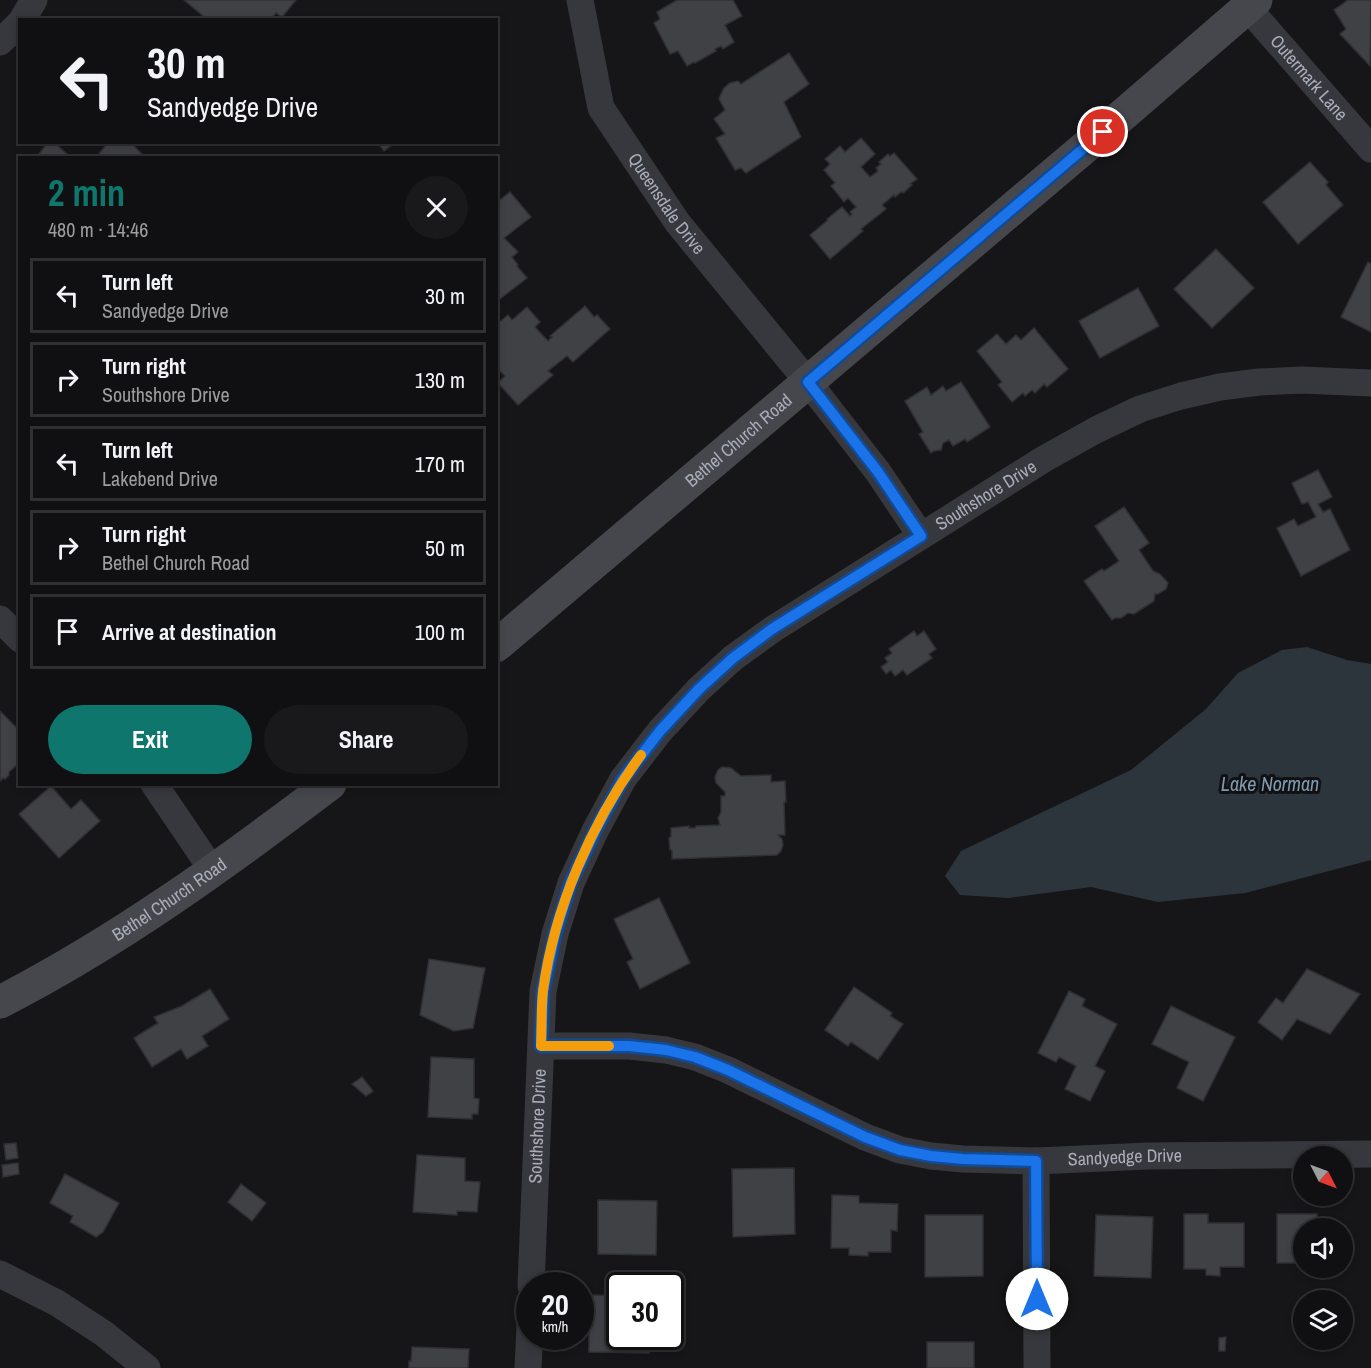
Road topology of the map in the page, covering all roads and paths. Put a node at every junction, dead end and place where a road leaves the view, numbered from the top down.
1 (34, 0) edge
2 (580, 0) edge
3 (1251, 4) edge
4 (23, 18) edge
5 (18, 24) edge
6 (0, 42) edge
7 (1371, 149) edge
8 (808, 382) junction
9 (1371, 383) edge
10 (921, 536) junction
11 (498, 644) edge
12 (155, 786) edge
13 (327, 786) edge
14 (213, 871) junction
15 (0, 1002) edge
16 (541, 1046) junction
17 (1371, 1154) edge
18 (1036, 1161) junction
19 (532, 1272) edge
20 (0, 1274) edge
21 (529, 1350) edge
22 (147, 1368) edge
23 (528, 1368) edge
24 (1037, 1368) edge

1 - 4 street
2 - 8 street, Queensdale Drive
3 - 7 street, Outermark Lane
3 - 8 street, Bethel Church Road
5 - 6 street
8 - 10 street, Queensdale Drive
8 - 11 street, Bethel Church Road
9 - 10 street, Southshore Drive
10 - 16 street, Southshore Drive
12 - 14 street
13 - 14 street, Bethel Church Road
14 - 15 street, Bethel Church Road
16 - 18 street, Sandyedge Drive
16 - 19 street, Southshore Drive
17 - 18 street, Sandyedge Drive
18 - 24 street
20 - 22 street
21 - 23 street

